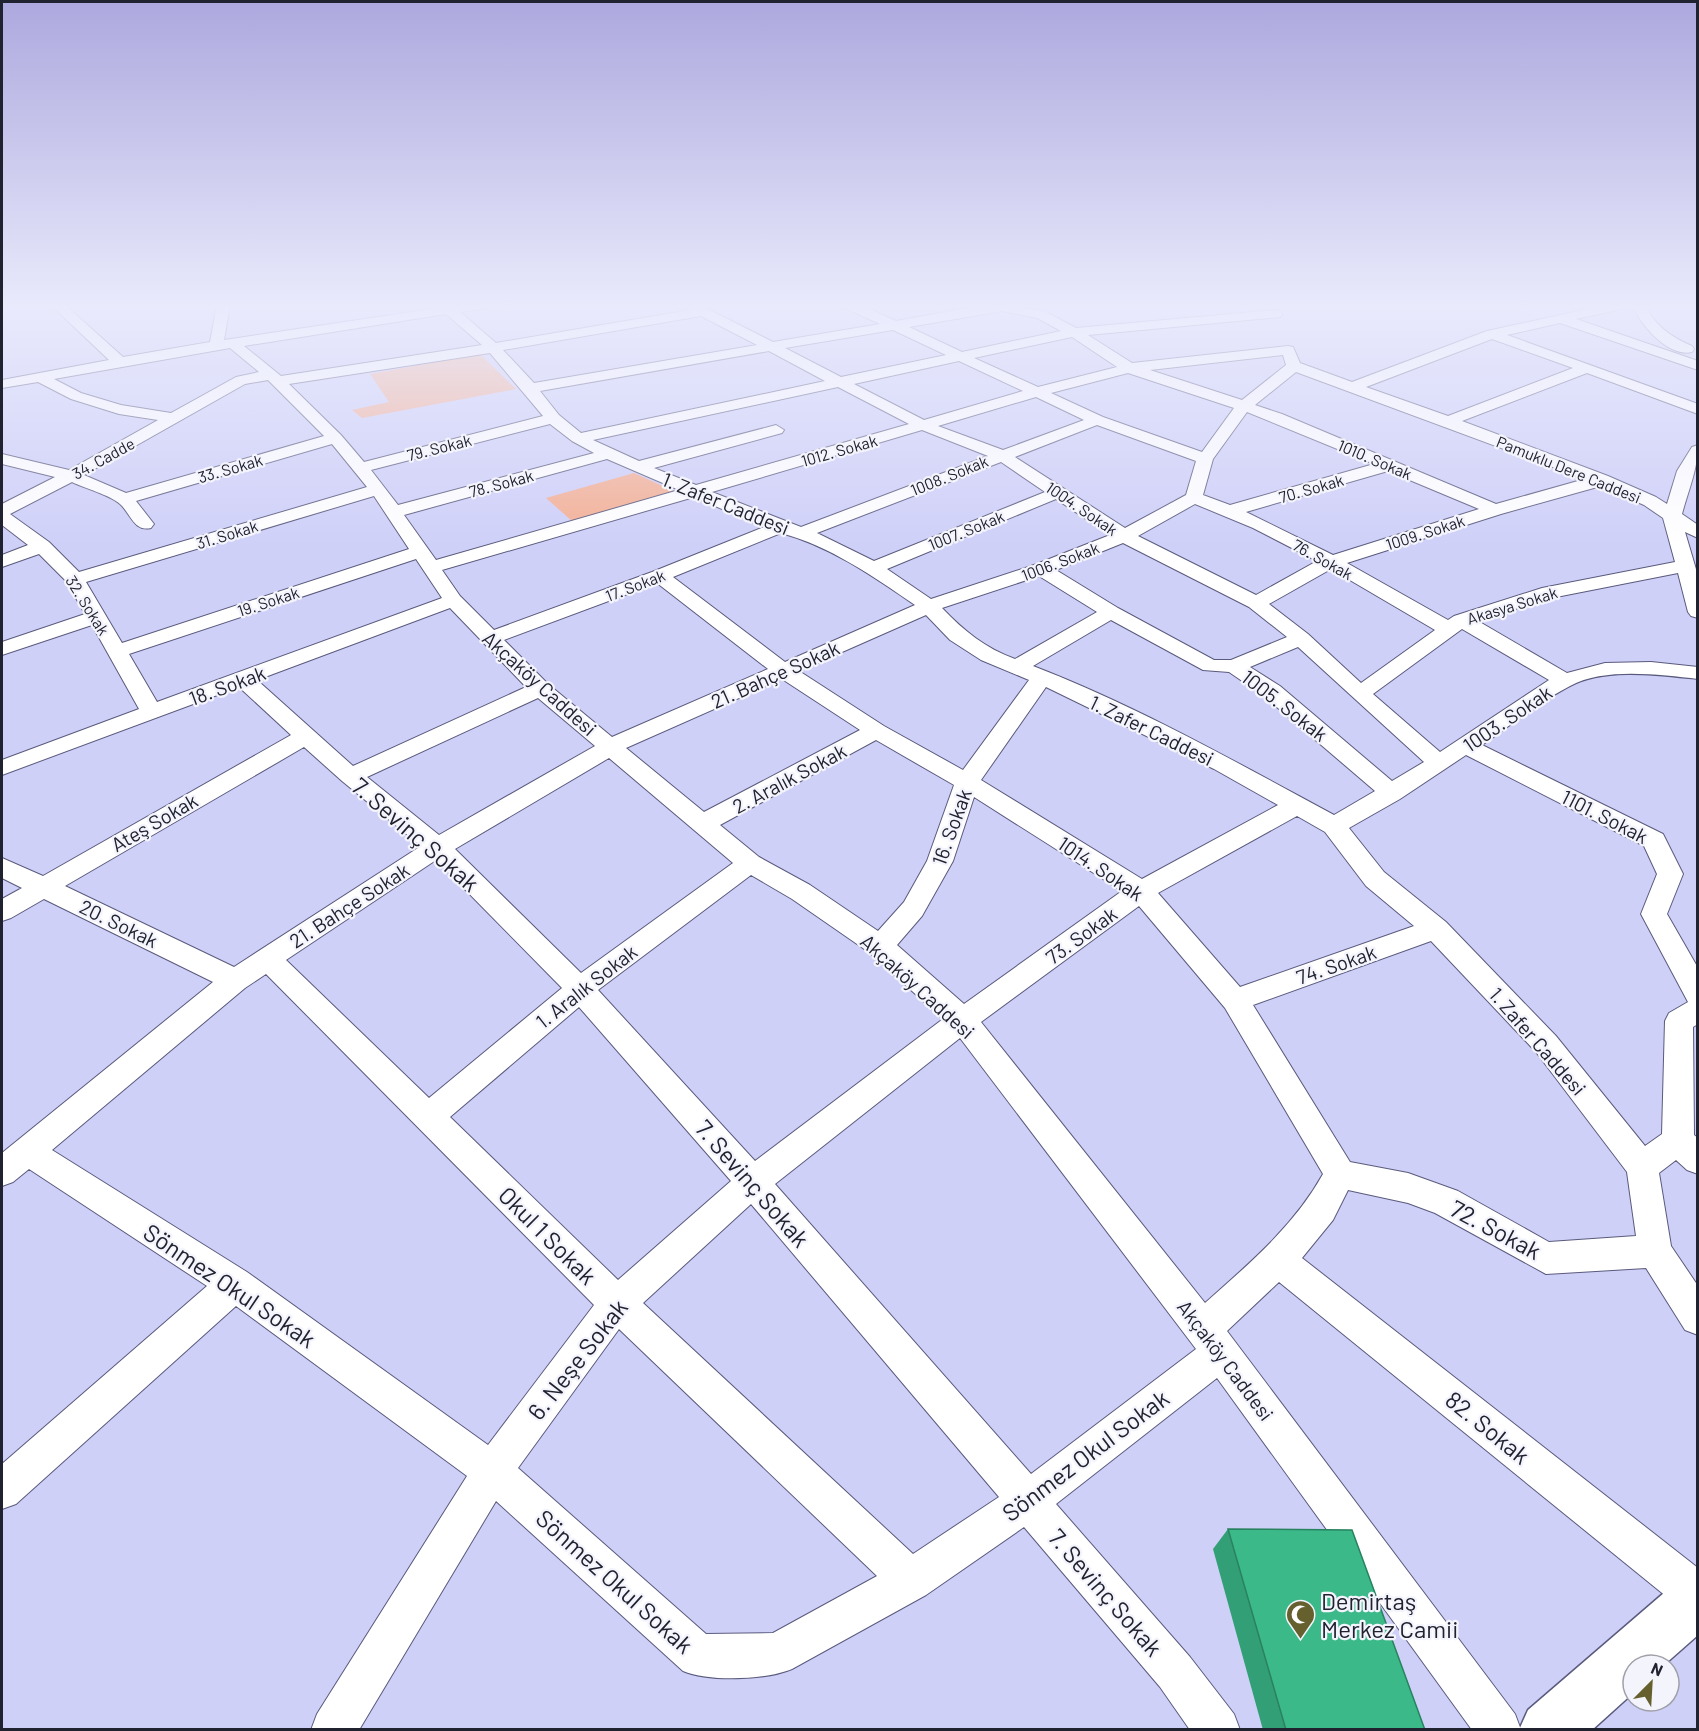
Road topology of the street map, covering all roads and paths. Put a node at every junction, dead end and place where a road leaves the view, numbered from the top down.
1 (57, 386) edge
2 (231, 386) edge
3 (281, 386) edge
4 (528, 386) edge
5 (543, 386) edge
6 (827, 386) edge
7 (845, 386) edge
8 (1024, 386) edge
9 (1061, 386) edge
10 (1182, 386) edge
11 (1263, 386) edge
12 (1355, 386) edge
13 (1541, 386) edge
14 (1632, 386) edge
15 (1352, 387) joint
16 (530, 388) junction
17 (1037, 392) junction
18 (1243, 406) junction
19 (1698, 409) edge
20 (173, 418) junction
21 (553, 418) junction
22 (1097, 420) junction
23 (1448, 421) junction
24 (922, 425) junction
25 (776, 430) dead end
26 (335, 438) junction
27 (578, 438) junction
28 (1698, 450) edge
29 (608, 454) junction
30 (1001, 455) junction
31 (2, 459) edge
32 (1205, 459) junction
33 (1390, 465) junction
34 (637, 467) junction
35 (360, 468) junction
36 (1691, 473) edge
37 (71, 477) junction
38 (1602, 480) junction
39 (696, 492) junction
40 (1059, 492) junction
41 (1194, 498) junction
42 (125, 499) junction
43 (386, 501) junction
44 (1232, 510) junction
45 (1495, 510) junction
46 (2, 511) edge
47 (2, 518) edge
48 (1672, 518) junction
49 (145, 524) dead end
50 (780, 527) junction
51 (802, 533) junction
52 (1698, 534) edge
53 (1124, 536) junction
54 (42, 546) junction
55 (425, 560) junction
56 (2, 561) edge
57 (1330, 562) junction
58 (1685, 566) junction
59 (873, 568) junction
60 (1041, 569) junction
61 (659, 576) junction
62 (75, 579) junction
63 (453, 600) junction
64 (1256, 603) junction
65 (929, 606) junction
66 (1111, 612) junction
67 (1698, 612) edge
68 (97, 617) junction
69 (1454, 624) junction
70 (1301, 638) junction
71 (489, 639) junction
72 (2, 650) edge
73 (117, 651) junction
74 (1234, 666) junction
75 (1017, 667) junction
76 (783, 670) junction
77 (1698, 673) edge
78 (1042, 677) junction
79 (243, 679) junction
80 (1564, 680) junction
81 (540, 689) junction
82 (1360, 694) junction
83 (152, 713) junction
84 (876, 731) junction
85 (307, 735) junction
86 (1466, 746) junction
87 (610, 747) junction
88 (1439, 763) junction
89 (2, 768) edge
90 (350, 776) junction
91 (967, 782) junction
92 (1392, 793) junction
93 (1297, 805) junction
94 (702, 824) junction
95 (1334, 826) junction
96 (438, 847) junction
97 (750, 863) junction
98 (2, 867) edge
99 (43, 886) junction
100 (1142, 891) junction
101 (2, 911) edge
102 (1436, 929) junction
103 (880, 946) junction
104 (267, 959) junction
105 (235, 980) junction
106 (580, 989) junction
107 (1698, 995) edge
108 (1235, 999) junction
109 (1698, 1010) edge
110 (963, 1020) junction
111 (428, 1117) junction
112 (1688, 1150) edge
113 (14, 1161) edge
114 (1642, 1167) junction
115 (1340, 1174) junction
116 (753, 1182) junction
117 (1655, 1251) junction
118 (1278, 1260) junction
119 (235, 1284) junction
120 (617, 1303) junction
121 (1698, 1318) edge
122 (1212, 1341) junction
123 (492, 1471) junction
124 (2, 1490) edge
125 (1028, 1501) junction
126 (911, 1580) junction
127 (1698, 1597) edge
128 (333, 1730) edge
129 (1218, 1730) edge
130 (1499, 1730) edge
131 (1548, 1730) edge

1 - 20 street
2 - 20 street, 34. Cadde
3 - 26 street, Akçaköy Caddesi
4 - 16 street, 1. Zafer Caddesi
5 - 16 street
6 - 27 street
7 - 24 street, 1004. Sokak
8 - 17 street
9 - 17 street, 1012. Sokak
10 - 18 street, 1010. Sokak
11 - 18 street
12 - 15 street
13 - 23 street
14 - 19 street
15 - 23 street, Pamuklu Dere Caddesi
16 - 21 street, 1. Zafer Caddesi
17 - 22 street
17 - 24 street, 1012. Sokak
18 - 32 street
18 - 33 street, 1010. Sokak
20 - 37 street, 34. Cadde
21 - 27 street, 1. Zafer Caddesi
21 - 35 street, 79. Sokak
22 - 30 street, 1008. Sokak
22 - 32 street
23 - 38 street, Pamuklu Dere Caddesi
24 - 30 street, 1004. Sokak
24 - 39 street, 1012. Sokak
25 - 34 street
26 - 35 street, Akçaköy Caddesi
26 - 42 street, 33. Sokak
27 - 29 street, 1. Zafer Caddesi
28 - 36 street
29 - 34 street, 1. Zafer Caddesi
29 - 43 street, 78. Sokak
30 - 40 street, 1004. Sokak
30 - 51 street, 1008. Sokak
31 - 37 street
32 - 41 street
33 - 44 street, 70. Sokak
33 - 45 street, 1010. Sokak
34 - 39 street, 1. Zafer Caddesi
35 - 43 street, Akçaköy Caddesi
36 - 48 street
37 - 42 street
37 - 46 street, 34. Cadde
38 - 45 street, 1009. Sokak
38 - 48 street, Pamuklu Dere Caddesi
39 - 50 street, 1. Zafer Caddesi
39 - 55 street, 1012. Sokak
40 - 53 street, 1004. Sokak
40 - 59 street, 1007. Sokak
41 - 44 street, 76. Sokak
41 - 53 street, 1006. Sokak
42 - 49 street
43 - 55 street, Akçaköy Caddesi
43 - 62 street, 31. Sokak
44 - 57 street, 76. Sokak
45 - 57 street, 1009. Sokak
47 - 54 street, 32. Sokak
48 - 52 street, Pamuklu Dere Caddesi
48 - 58 street
50 - 51 street, 1. Zafer Caddesi
50 - 61 street, 17. Sokak
51 - 59 street, 1. Zafer Caddesi
53 - 60 street, 1006. Sokak
53 - 64 street, 1004. Sokak
54 - 56 street
54 - 62 street, 32. Sokak
55 - 63 street, Akçaköy Caddesi
55 - 73 street, 19. Sokak
57 - 64 street, 1009. Sokak
57 - 69 street, 76. Sokak
58 - 67 street
58 - 69 street, Akasya Sokak
59 - 65 street, 1. Zafer Caddesi
60 - 65 street, 1006. Sokak
60 - 66 street, 1005. Sokak
61 - 71 street, 17. Sokak
61 - 76 street, 1014. Sokak
62 - 68 street, 32. Sokak
63 - 71 street, Akçaköy Caddesi
63 - 79 street, 18. Sokak
64 - 70 street, 1004. Sokak
65 - 75 street, 1. Zafer Caddesi
65 - 76 street, 21. Bahçe Sokak
66 - 74 street, 1005. Sokak
66 - 75 street
68 - 72 street
68 - 73 street, 32. Sokak
69 - 80 street, 76. Sokak
69 - 82 street, Akasya Sokak
70 - 74 street
70 - 82 street, 1004. Sokak
71 - 81 street, Akçaköy Caddesi
73 - 83 street, 32. Sokak
74 - 92 street, 1005. Sokak
75 - 78 street, 1. Zafer Caddesi
76 - 84 street, 1014. Sokak
76 - 87 street, 21. Bahçe Sokak
77 - 80 street, 1003. Sokak
78 - 91 street, 16. Sokak
78 - 93 street, 1. Zafer Caddesi
79 - 83 street, 18. Sokak
79 - 85 street, 7. Sevinç Sokak
80 - 86 street, 1003. Sokak
81 - 87 street, Akçaköy Caddesi
81 - 90 street
82 - 88 street, 1004. Sokak
83 - 89 street, 18. Sokak
84 - 91 street, 1014. Sokak
84 - 94 street, 2. Aralık Sokak
85 - 90 street, 7. Sevinç Sokak
85 - 99 street, Ateş Sokak
86 - 88 street, 1003. Sokak
86 - 107 street, 1101. Sokak
87 - 94 street, Akçaköy Caddesi
87 - 96 street, 21. Bahçe Sokak
88 - 92 street, 1003. Sokak
90 - 96 street, 7. Sevinç Sokak
91 - 100 street, 1014. Sokak
91 - 103 street, 16. Sokak
92 - 95 street, 1003. Sokak
93 - 95 street, 1. Zafer Caddesi
93 - 100 street, 73. Sokak
94 - 97 street, Akçaköy Caddesi
95 - 102 street, 1. Zafer Caddesi
96 - 104 street, 21. Bahçe Sokak
96 - 106 street, 7. Sevinç Sokak
97 - 103 street, Akçaköy Caddesi
97 - 106 street, 1. Aralık Sokak
98 - 99 street, 20. Sokak
99 - 101 street, Ateş Sokak
99 - 105 street, 20. Sokak
100 - 108 street, 1014. Sokak
100 - 110 street, 73. Sokak
102 - 108 street, 74. Sokak
102 - 114 street, 1. Zafer Caddesi
103 - 110 street, Akçaköy Caddesi
104 - 105 street, 21. Bahçe Sokak
104 - 111 street, Okul 1 Sokak
105 - 113 street, 21. Bahçe Sokak
106 - 111 street, 1. Aralık Sokak
106 - 116 street, 7. Sevinç Sokak
108 - 115 street, 1014. Sokak
109 - 112 street
110 - 116 street, 6. Neşe Sokak
110 - 122 street, Akçaköy Caddesi
111 - 120 street, Okul 1 Sokak
112 - 114 street
113 - 119 street, Sönmez Okul Sokak
114 - 117 street, 1. Zafer Caddesi
115 - 117 street, 72. Sokak
115 - 118 street
116 - 120 street, 6. Neşe Sokak
116 - 125 street, 7. Sevinç Sokak
117 - 121 street, 1. Zafer Caddesi
118 - 122 street
118 - 127 street, 82. Sokak
119 - 123 street, Sönmez Okul Sokak
119 - 124 street
120 - 123 street, 6. Neşe Sokak
120 - 126 street, Okul 1 Sokak
122 - 125 street, Sönmez Okul Sokak
122 - 130 street, Akçaköy Caddesi
123 - 126 street, Sönmez Okul Sokak
123 - 128 street, 6. Neşe Sokak
125 - 126 street, Sönmez Okul Sokak
125 - 129 street, 7. Sevinç Sokak
127 - 131 main road

